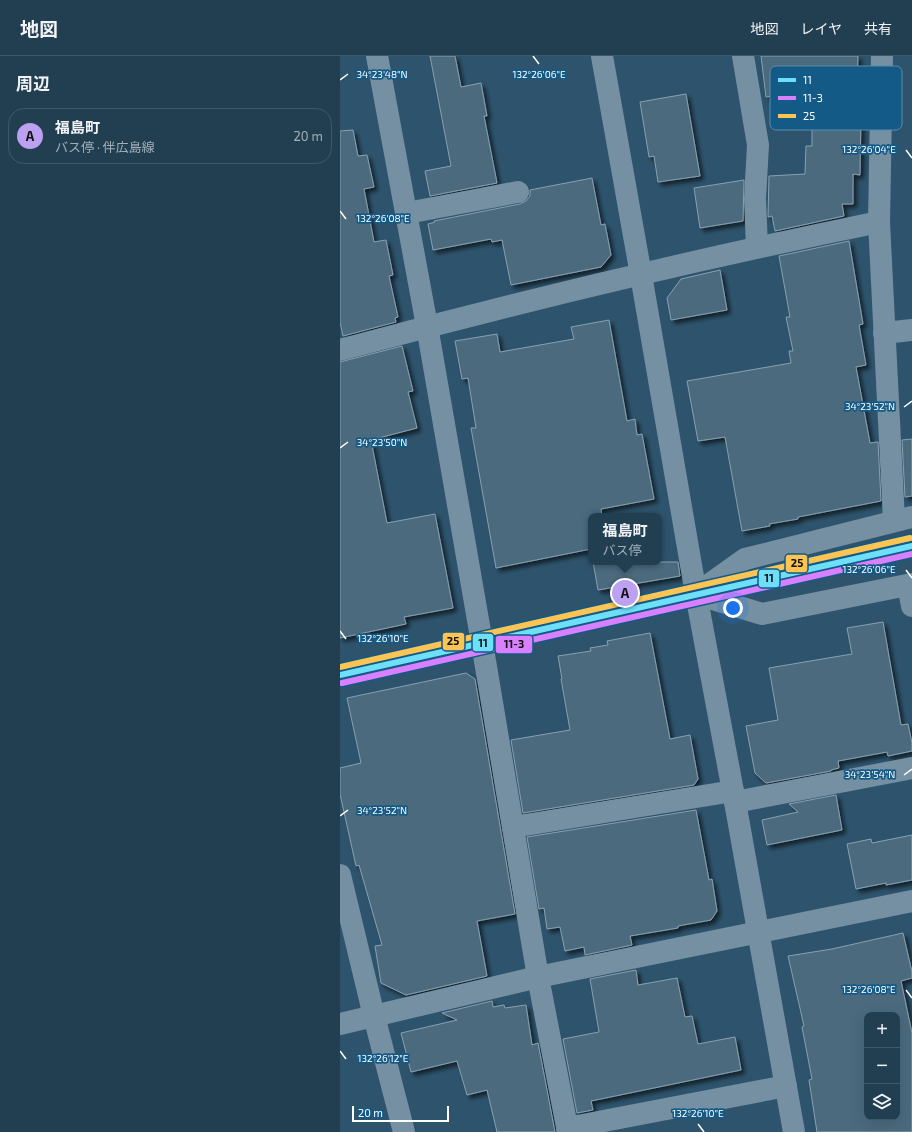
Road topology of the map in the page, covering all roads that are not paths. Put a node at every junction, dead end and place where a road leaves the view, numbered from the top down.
1 (377, 56) edge
2 (602, 56) edge
3 (743, 56) edge
4 (882, 56) edge
5 (882, 66) edge
6 (881, 130) edge
7 (518, 192) dead end
8 (407, 213) junction
9 (879, 222) junction
10 (756, 247) junction
11 (641, 275) junction
12 (427, 326) junction
13 (912, 330) edge
14 (884, 333) junction
15 (340, 350) edge
16 (903, 519) edge
17 (912, 546) edge
18 (910, 585) edge
19 (696, 594) junction
20 (912, 606) edge
21 (482, 643) junction
22 (340, 675) edge
23 (912, 768) edge
24 (734, 797) junction
25 (513, 827) junction
26 (340, 875) edge
27 (912, 901) edge
28 (758, 932) junction
29 (538, 977) junction
30 (374, 1016) junction
31 (340, 1024) edge
32 (786, 1086) junction
33 (568, 1130) edge
34 (404, 1132) edge
35 (794, 1132) edge

1 - 8 street
2 - 11 street
3 - 10 street
4 - 5 street
6 - 9 street
7 - 8 street
8 - 12 street
9 - 10 street
9 - 14 street
10 - 11 street
11 - 12 street
11 - 19 street
12 - 15 street
12 - 21 street
13 - 14 street
14 - 16 street
16 - 19 street
17 - 19 main road
18 - 19 street
18 - 20 street
19 - 21 main road
19 - 24 street
21 - 22 main road
21 - 25 street
23 - 24 street
24 - 25 street
24 - 28 street
25 - 29 street
26 - 30 street
27 - 28 street
28 - 29 street
28 - 32 street
29 - 30 street
29 - 33 street
30 - 31 street
30 - 34 street
32 - 33 street
32 - 35 street

